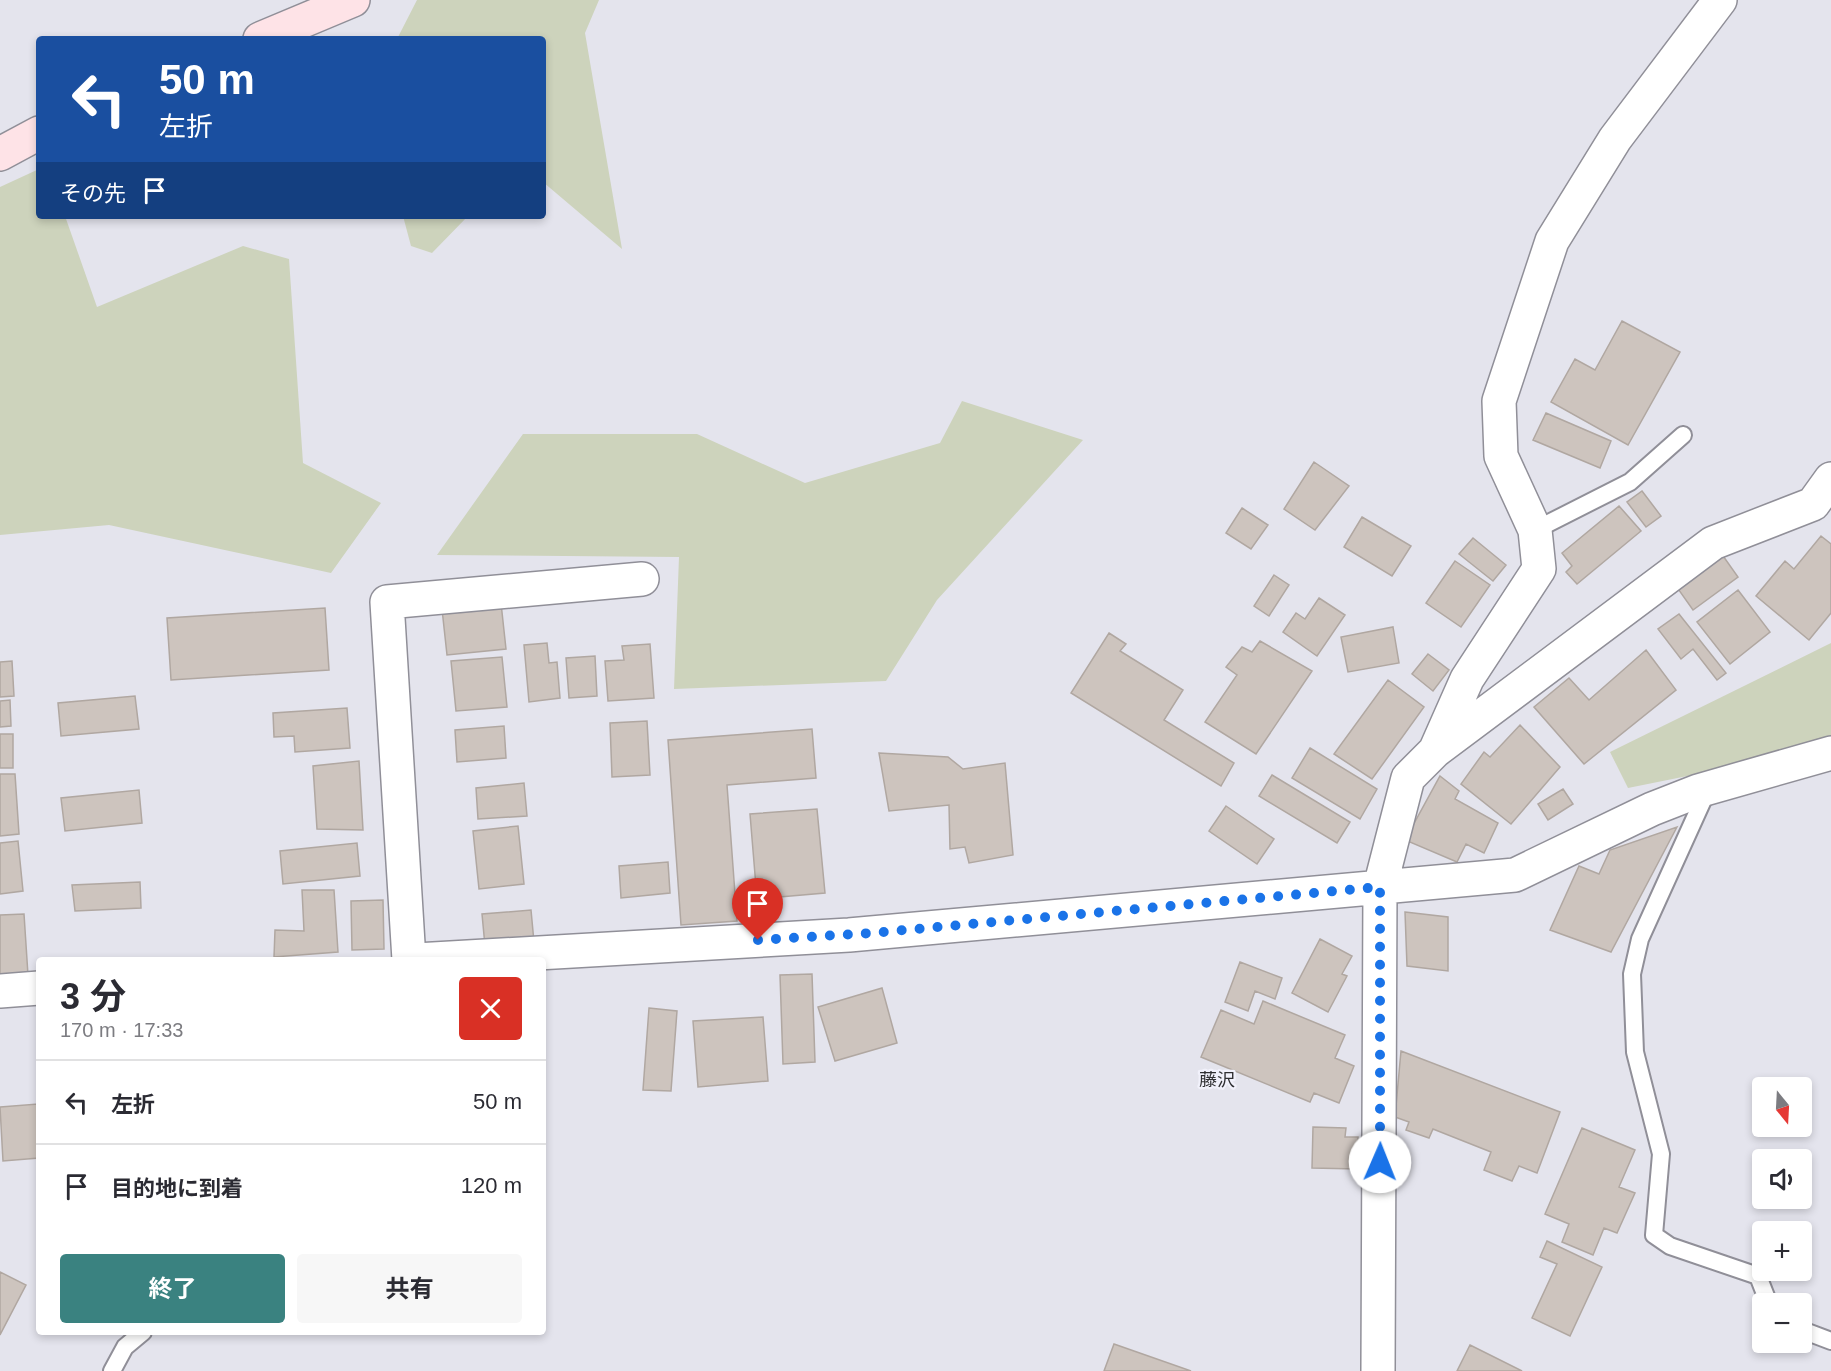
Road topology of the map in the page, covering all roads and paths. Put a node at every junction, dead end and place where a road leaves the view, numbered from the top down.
1 (353, 0) edge
2 (1720, 0) edge
3 (267, 36) edge
4 (36, 135) edge
5 (0, 154) edge
6 (1683, 435) dead end
7 (1831, 479) edge
8 (1535, 530) junction
9 (642, 579) dead end
10 (1435, 751) junction
11 (1831, 753) edge
12 (1708, 789) junction
13 (1380, 887) junction
14 (409, 957) edge
15 (469, 957) edge
16 (36, 988) edge
17 (0, 991) edge
18 (1765, 1293) edge
19 (1812, 1334) edge
20 (139, 1335) edge
21 (1831, 1341) edge
22 (112, 1371) edge
23 (1378, 1371) edge

1 - 3 main road
2 - 8 street
4 - 5 main road
6 - 8 lane
7 - 10 street
8 - 10 street
9 - 14 street
10 - 13 street
11 - 12 street
12 - 13 street
12 - 18 lane
13 - 15 street
13 - 23 street
16 - 17 street
19 - 21 lane
20 - 22 lane

